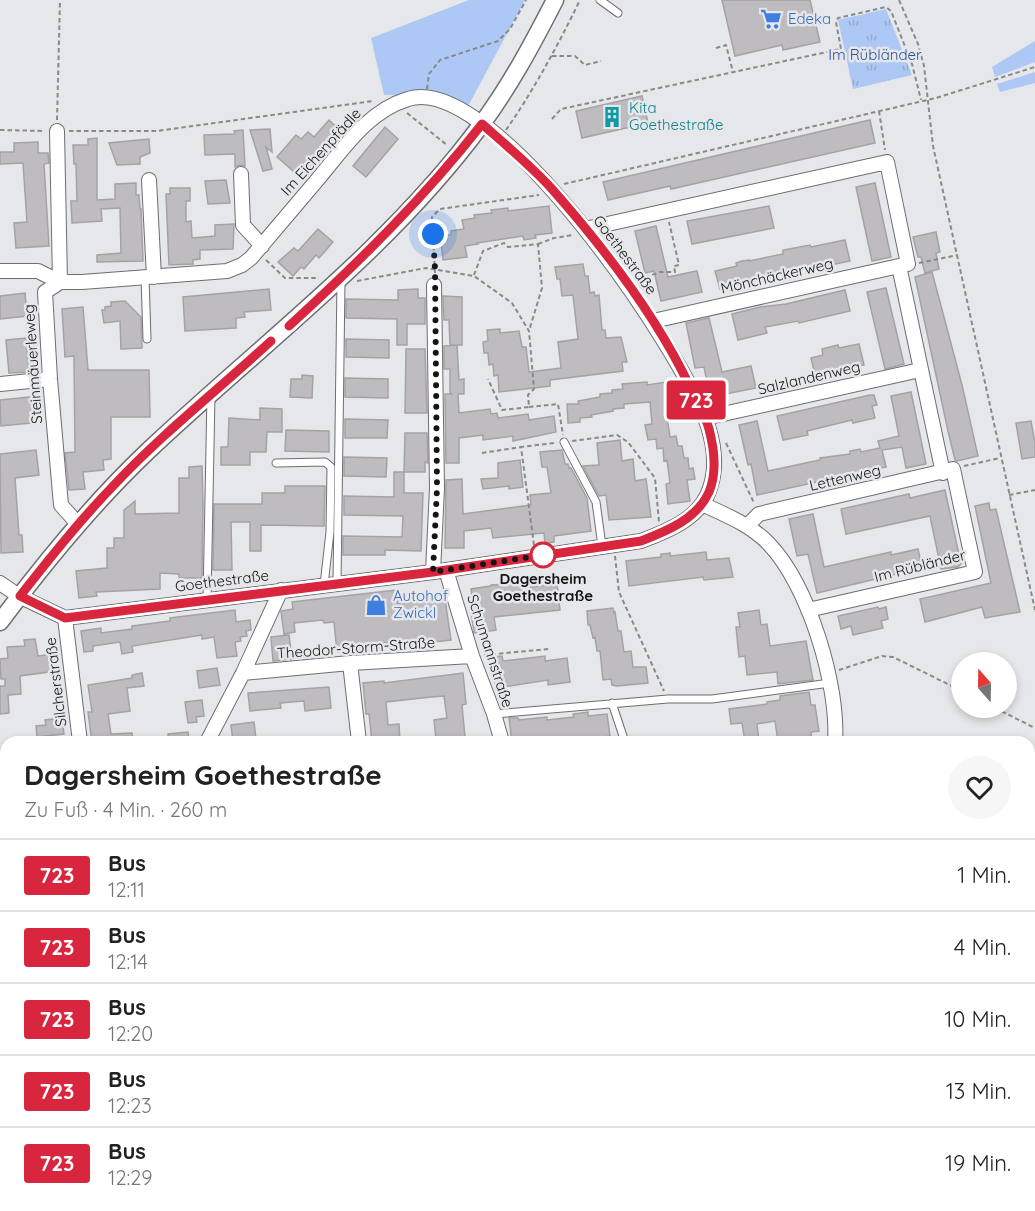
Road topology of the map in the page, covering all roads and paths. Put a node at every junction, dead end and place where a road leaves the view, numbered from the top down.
1 (60, 0) edge
2 (526, 0) edge
3 (555, 0) edge
4 (580, 0) edge
5 (600, 0) edge
6 (900, 0) edge
7 (618, 13) dead end
8 (716, 48) dead end
9 (552, 56) junction
10 (601, 61) dead end
11 (1035, 67) edge
12 (733, 72) junction
13 (426, 96) junction
14 (928, 99) junction
15 (921, 100) junction
16 (398, 103) junction
17 (879, 111) junction
18 (552, 119) dead end
19 (482, 124) junction
20 (0, 130) edge
21 (57, 131) junction
22 (499, 139) junction
23 (459, 153) junction
24 (887, 162) junction
25 (242, 174) dead end
26 (149, 180) dead end
27 (551, 188) junction
28 (666, 211) junction
29 (587, 231) junction
30 (538, 244) junction
31 (262, 246) junction
32 (958, 254) junction
33 (903, 265) junction
34 (0, 272) edge
35 (474, 276) dead end
36 (150, 277) junction
37 (341, 278) junction
38 (60, 282) junction
39 (434, 285) joint
40 (628, 285) junction
41 (653, 321) junction
42 (528, 331) dead end
43 (147, 339) dead end
44 (920, 370) junction
45 (50, 379) junction
46 (0, 384) edge
47 (211, 395) junction
48 (529, 407) dead end
49 (709, 417) junction
50 (564, 442) joint
51 (521, 447) dead end
52 (482, 453) dead end
53 (1001, 458) junction
54 (276, 464) dead end
55 (948, 471) junction
56 (1035, 490) edge
57 (1009, 495) junction
58 (702, 504) junction
59 (759, 514) junction
60 (78, 524) junction
61 (747, 526) junction
62 (608, 546) junction
63 (440, 571) junction
64 (0, 583) edge
65 (331, 584) junction
66 (281, 590) junction
67 (20, 596) junction
68 (207, 600) junction
69 (808, 610) junction
70 (1035, 610) edge
71 (65, 618) junction
72 (0, 622) edge
73 (549, 649) dead end
74 (472, 656) junction
75 (350, 663) junction
76 (243, 673) junction
77 (829, 678) junction
78 (951, 686) edge
79 (668, 699) junction
80 (612, 703) junction
81 (494, 714) junction
82 (1015, 718) edge
83 (1035, 728) edge
84 (79, 736) edge
85 (210, 736) edge
86 (358, 736) edge
87 (500, 736) edge
88 (623, 736) edge
89 (835, 736) edge

1 - 21 path
2 - 13 path
3 - 19 street
4 - 9 path
5 - 7 lane
6 - 14 path
8 - 12 path
9 - 10 path
9 - 22 path
11 - 14 path
12 - 15 path
12 - 18 path
13 - 16 street, Im Eichenpfädle
13 - 19 street
14 - 15 path
14 - 32 path
15 - 17 path
16 - 21 path
16 - 23 path
16 - 31 street, Im Eichenpfädle
17 - 24 path
17 - 27 path
19 - 22 street, Goethestraße
19 - 23 street
20 - 21 path
21 - 38 street
22 - 27 street, Goethestraße
23 - 37 street
24 - 28 street
24 - 33 street, Im Rübländer
25 - 31 street
26 - 36 street
27 - 29 street, Goethestraße
27 - 39 path
28 - 29 street
28 - 40 path
29 - 30 path
29 - 40 street, Goethestraße
30 - 35 path
30 - 42 path
31 - 36 street, Im Eichenpfädle
32 - 33 path
32 - 53 path
33 - 41 street, Mönchäckerweg
33 - 44 street, Im Rübländer
34 - 38 street, Im Eichenpfädle
36 - 38 street, Im Eichenpfädle
36 - 43 lane
37 - 47 street
37 - 65 lane
38 - 45 street, Steinmäuerleweg
39 - 63 street
40 - 41 street, Goethestraße
41 - 49 street, Goethestraße
44 - 49 street, Salzlandenweg
44 - 55 street, Im Rübländer
45 - 46 street
45 - 60 street, Steinmäuerleweg
47 - 60 street
47 - 68 lane
48 - 50 path
49 - 58 street, Goethestraße
49 - 59 path
50 - 62 lane
51 - 52 path
53 - 55 path
53 - 57 path
54 - 65 lane
55 - 59 street, Lettenweg
55 - 69 street, Im Rübländer
56 - 57 path
57 - 70 path
58 - 61 street
58 - 62 street, Goethestraße
59 - 61 street
60 - 67 street
61 - 69 street
62 - 63 street, Goethestraße
62 - 79 path
63 - 65 street, Goethestraße
63 - 74 street, Schumannstraße
64 - 67 street
65 - 66 street, Goethestraße
66 - 68 street, Goethestraße
66 - 76 street
67 - 71 street
67 - 72 street
68 - 71 street, Goethestraße
69 - 77 street
71 - 84 street, Silcherstraße
73 - 74 path
74 - 75 street, Theodor-Storm-Straße
74 - 81 street, Schumannstraße
75 - 76 street, Theodor-Storm-Straße
75 - 86 street
76 - 85 street
77 - 78 path
77 - 79 lane
77 - 89 street
79 - 80 lane
80 - 81 lane
80 - 88 lane
81 - 87 street, Schumannstraße
82 - 83 path

